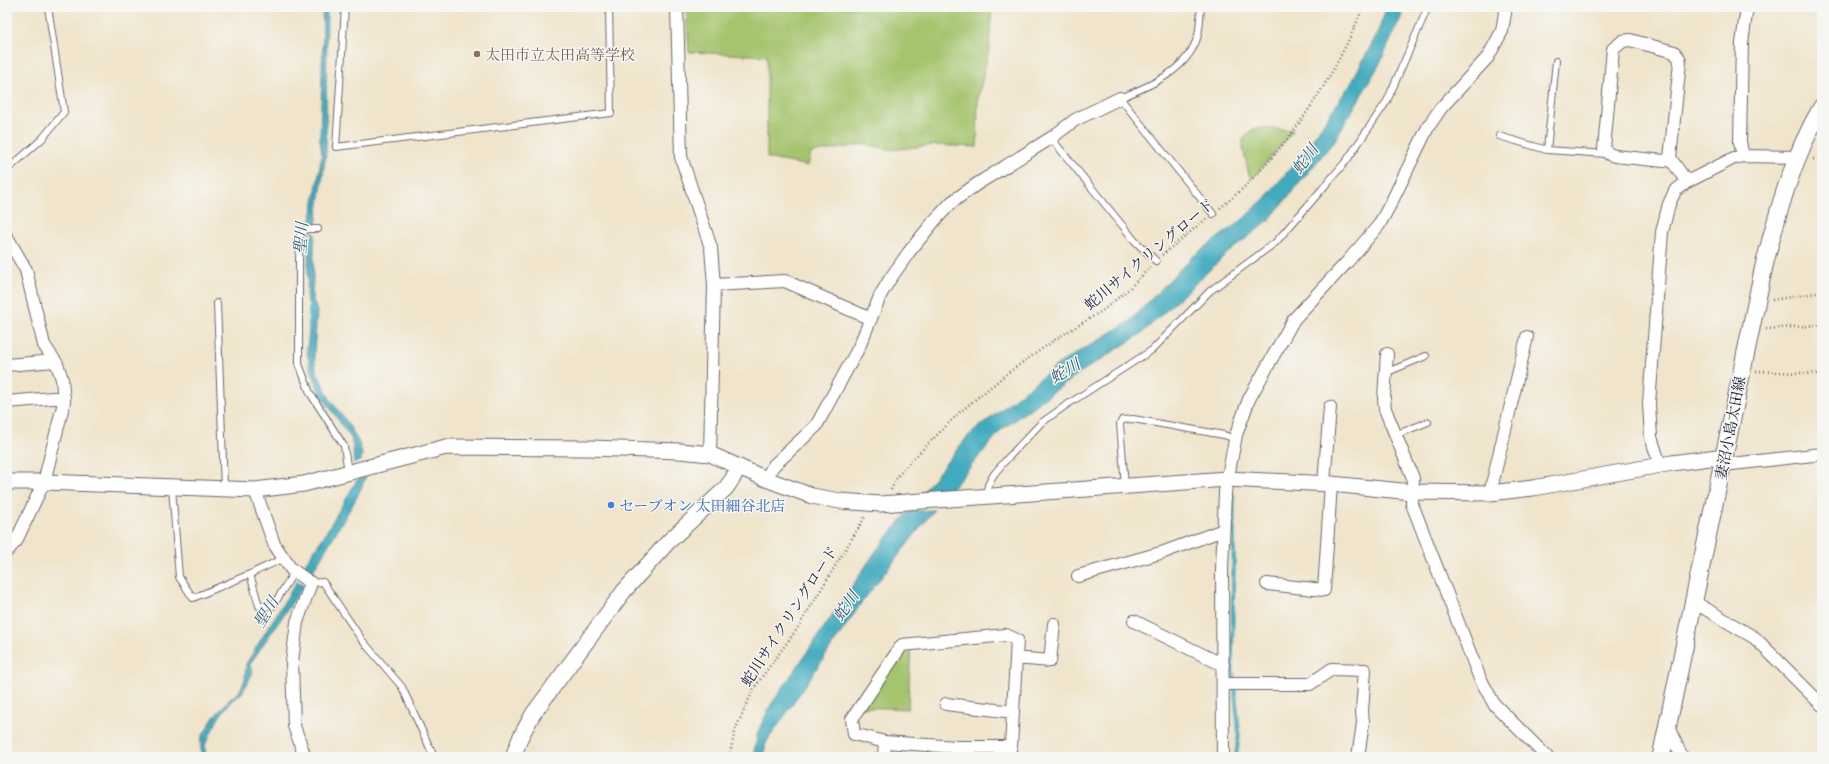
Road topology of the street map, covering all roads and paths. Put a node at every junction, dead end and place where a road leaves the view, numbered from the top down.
1 (48, 7) edge
2 (345, 7) edge
3 (608, 7) edge
4 (677, 7) edge
5 (1201, 7) edge
6 (1363, 7) edge
7 (1428, 7) edge
8 (1506, 7) edge
9 (1747, 7) edge
10 (1556, 61) dead end
11 (1120, 98) junction
12 (1822, 107) edge
13 (1499, 136) dead end
14 (1051, 138) junction
15 (1547, 150) junction
16 (1608, 154) junction
17 (1743, 156) junction
18 (1797, 157) junction
19 (1670, 158) junction
20 (7, 170) edge
21 (1687, 182) junction
22 (1213, 214) junction
23 (318, 229) dead end
24 (7, 237) edge
25 (1156, 260) junction
26 (714, 284) junction
27 (1822, 292) edge
28 (217, 303) dead end
29 (1756, 303) junction
30 (871, 319) junction
31 (1822, 325) edge
32 (1750, 330) junction
33 (1527, 336) dead end
34 (1387, 354) dead end
35 (1426, 356) dead end
36 (55, 361) junction
37 (7, 365) edge
38 (1385, 370) junction
39 (1741, 371) junction
40 (1822, 374) edge
41 (64, 397) junction
42 (7, 402) edge
43 (1330, 407) dead end
44 (1428, 422) dead end
45 (1395, 435) junction
46 (1235, 439) junction
47 (710, 454) junction
48 (1822, 454) edge
49 (1724, 461) junction
50 (1660, 465) junction
51 (738, 467) junction
52 (348, 472) junction
53 (766, 479) junction
54 (1227, 479) junction
55 (7, 482) edge
56 (44, 482) junction
57 (1328, 484) junction
58 (172, 486) junction
59 (1125, 486) junction
60 (224, 488) junction
61 (255, 490) junction
62 (1412, 492) junction
63 (1490, 493) junction
64 (986, 497) junction
65 (891, 499) junction
66 (867, 512) dead end
67 (1223, 530) junction
68 (7, 551) edge
69 (284, 558) junction
70 (294, 572) junction
71 (250, 574) junction
72 (1078, 576) dead end
73 (311, 583) junction
74 (1267, 584) dead end
75 (1694, 602) junction
76 (1134, 621) dead end
77 (1054, 624) dead end
78 (1016, 658) junction
79 (1223, 665) junction
80 (1223, 684) junction
81 (946, 704) dead end
82 (1822, 705) edge
83 (1013, 712) junction
84 (1668, 727) junction
85 (885, 742) junction
86 (956, 752) edge
87 (305, 757) edge
88 (434, 757) edge
89 (513, 757) edge
90 (728, 757) edge
91 (884, 757) edge
92 (1224, 757) edge
93 (1358, 757) edge
94 (1547, 757) edge
95 (1661, 757) edge
96 (1682, 757) edge

1 - 20 lane
2 - 3 lane
4 - 26 street
5 - 11 lane
6 - 22 path, 蛇川サイクリングロード
7 - 64 lane
8 - 46 street
9 - 17 street
10 - 15 lane
11 - 14 street
11 - 22 lane
12 - 18 main road, 妻沼小島太田線
13 - 15 lane
14 - 25 lane
14 - 30 street
15 - 16 lane
16 - 19 street
16 - 19 street
17 - 18 street
17 - 21 street
18 - 29 main road, 妻沼小島太田線
19 - 21 street
21 - 50 street
22 - 25 path, 蛇川サイクリングロード
23 - 52 lane
24 - 36 street
25 - 65 path, 蛇川サイクリングロード
26 - 30 street
26 - 47 street
27 - 29 path
28 - 60 lane
29 - 32 main road, 妻沼小島太田線
30 - 53 street
31 - 32 path
32 - 39 main road, 妻沼小島太田線
33 - 63 street
34 - 38 street
35 - 38 lane
36 - 37 street
36 - 41 street
38 - 45 street
39 - 40 path
39 - 49 main road, 妻沼小島太田線
41 - 42 street
41 - 56 street
43 - 57 street
44 - 45 lane
45 - 62 street
46 - 54 street
46 - 59 lane
47 - 51 street
47 - 52 street
48 - 49 street
49 - 50 street
49 - 75 main road, 妻沼小島太田線
50 - 63 street
51 - 53 street
51 - 89 street
52 - 61 street
53 - 65 street
54 - 57 street
54 - 59 street
54 - 67 street
55 - 56 street
56 - 58 street
56 - 68 street
57 - 62 street
57 - 74 street
58 - 60 street
58 - 71 lane
59 - 64 street
60 - 61 street
61 - 69 street
62 - 63 street
62 - 94 street
64 - 65 street
66 - 90 path, 蛇川サイクリングロード
67 - 72 street
67 - 79 street
69 - 70 street
69 - 71 lane
70 - 71 lane
70 - 73 street
73 - 87 street
73 - 88 lane
75 - 82 street
75 - 84 main road, 妻沼小島太田線
76 - 79 street
77 - 78 street
78 - 83 street
78 - 85 street
79 - 80 street
80 - 92 street
80 - 93 street
81 - 83 street
83 - 86 street
84 - 95 main road, 妻沼小島太田線
84 - 96 street
85 - 86 street
85 - 91 street

